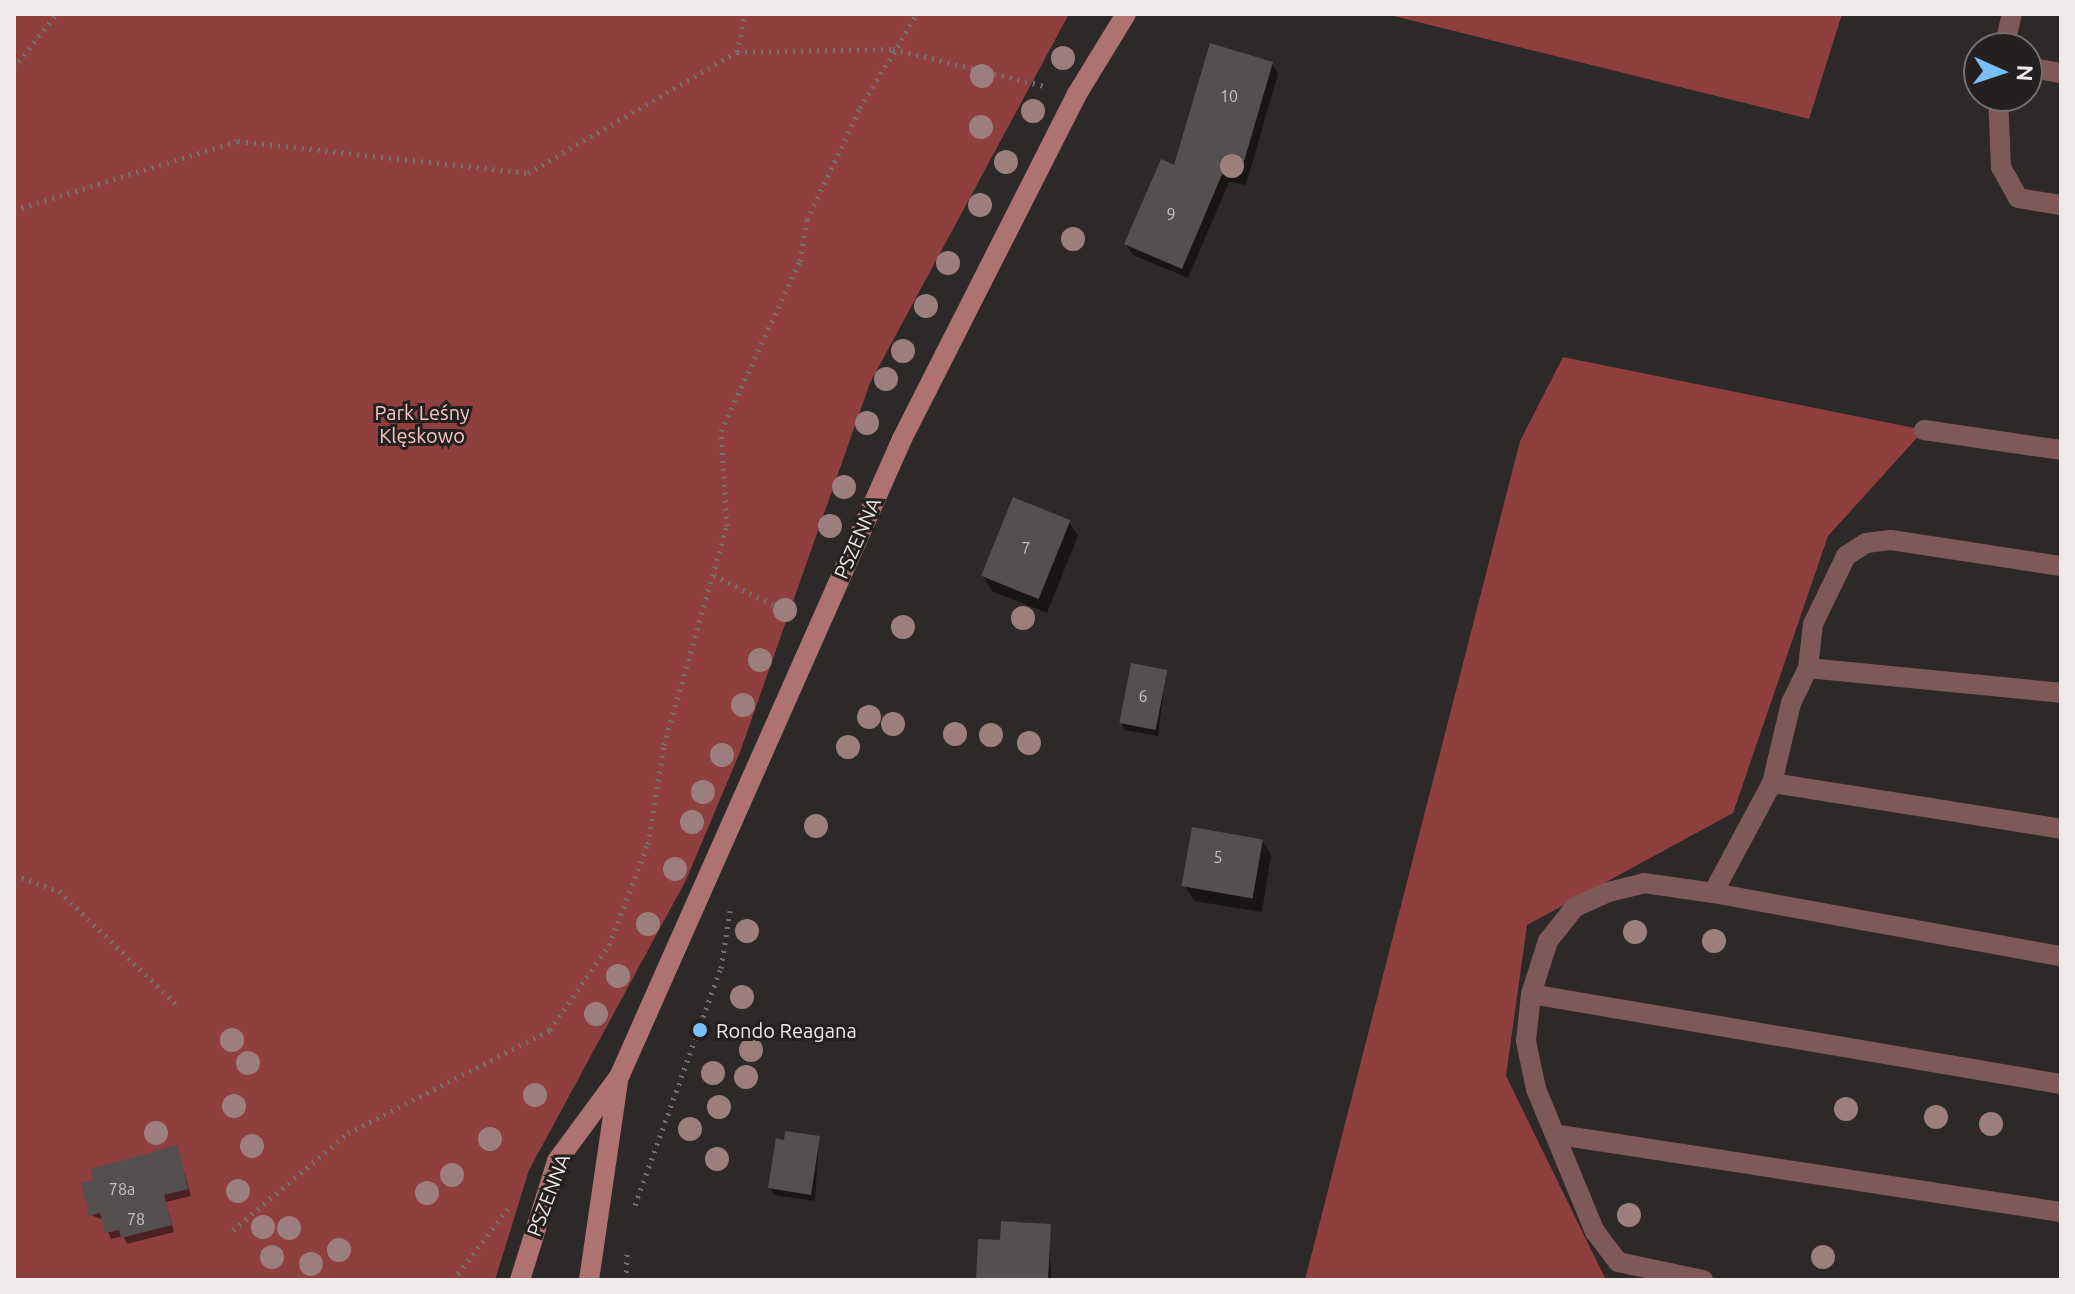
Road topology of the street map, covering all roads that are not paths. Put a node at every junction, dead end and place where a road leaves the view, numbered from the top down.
1 (1126, 14) edge
2 (1999, 112) edge
3 (2061, 205) edge
4 (1924, 430) dead end
5 (2061, 450) edge
6 (2061, 566) edge
7 (1808, 668) junction
8 (2061, 693) edge
9 (1772, 783) junction
10 (2061, 829) edge
11 (1713, 893) junction
12 (2061, 956) edge
13 (1531, 994) junction
14 (619, 1077) junction
15 (2061, 1084) edge
16 (1559, 1135) junction
17 (2061, 1212) edge
18 (520, 1280) edge
19 (589, 1280) edge
20 (1703, 1280) edge

1 - 14 street, PSZENNA
2 - 3 lane
4 - 5 lane
6 - 7 lane
7 - 8 lane
7 - 9 lane
9 - 10 lane
9 - 11 lane
11 - 12 lane
11 - 13 lane
13 - 15 lane
13 - 16 lane
14 - 18 street, PSZENNA
14 - 19 street, PSZENNA
16 - 17 lane
16 - 20 lane

